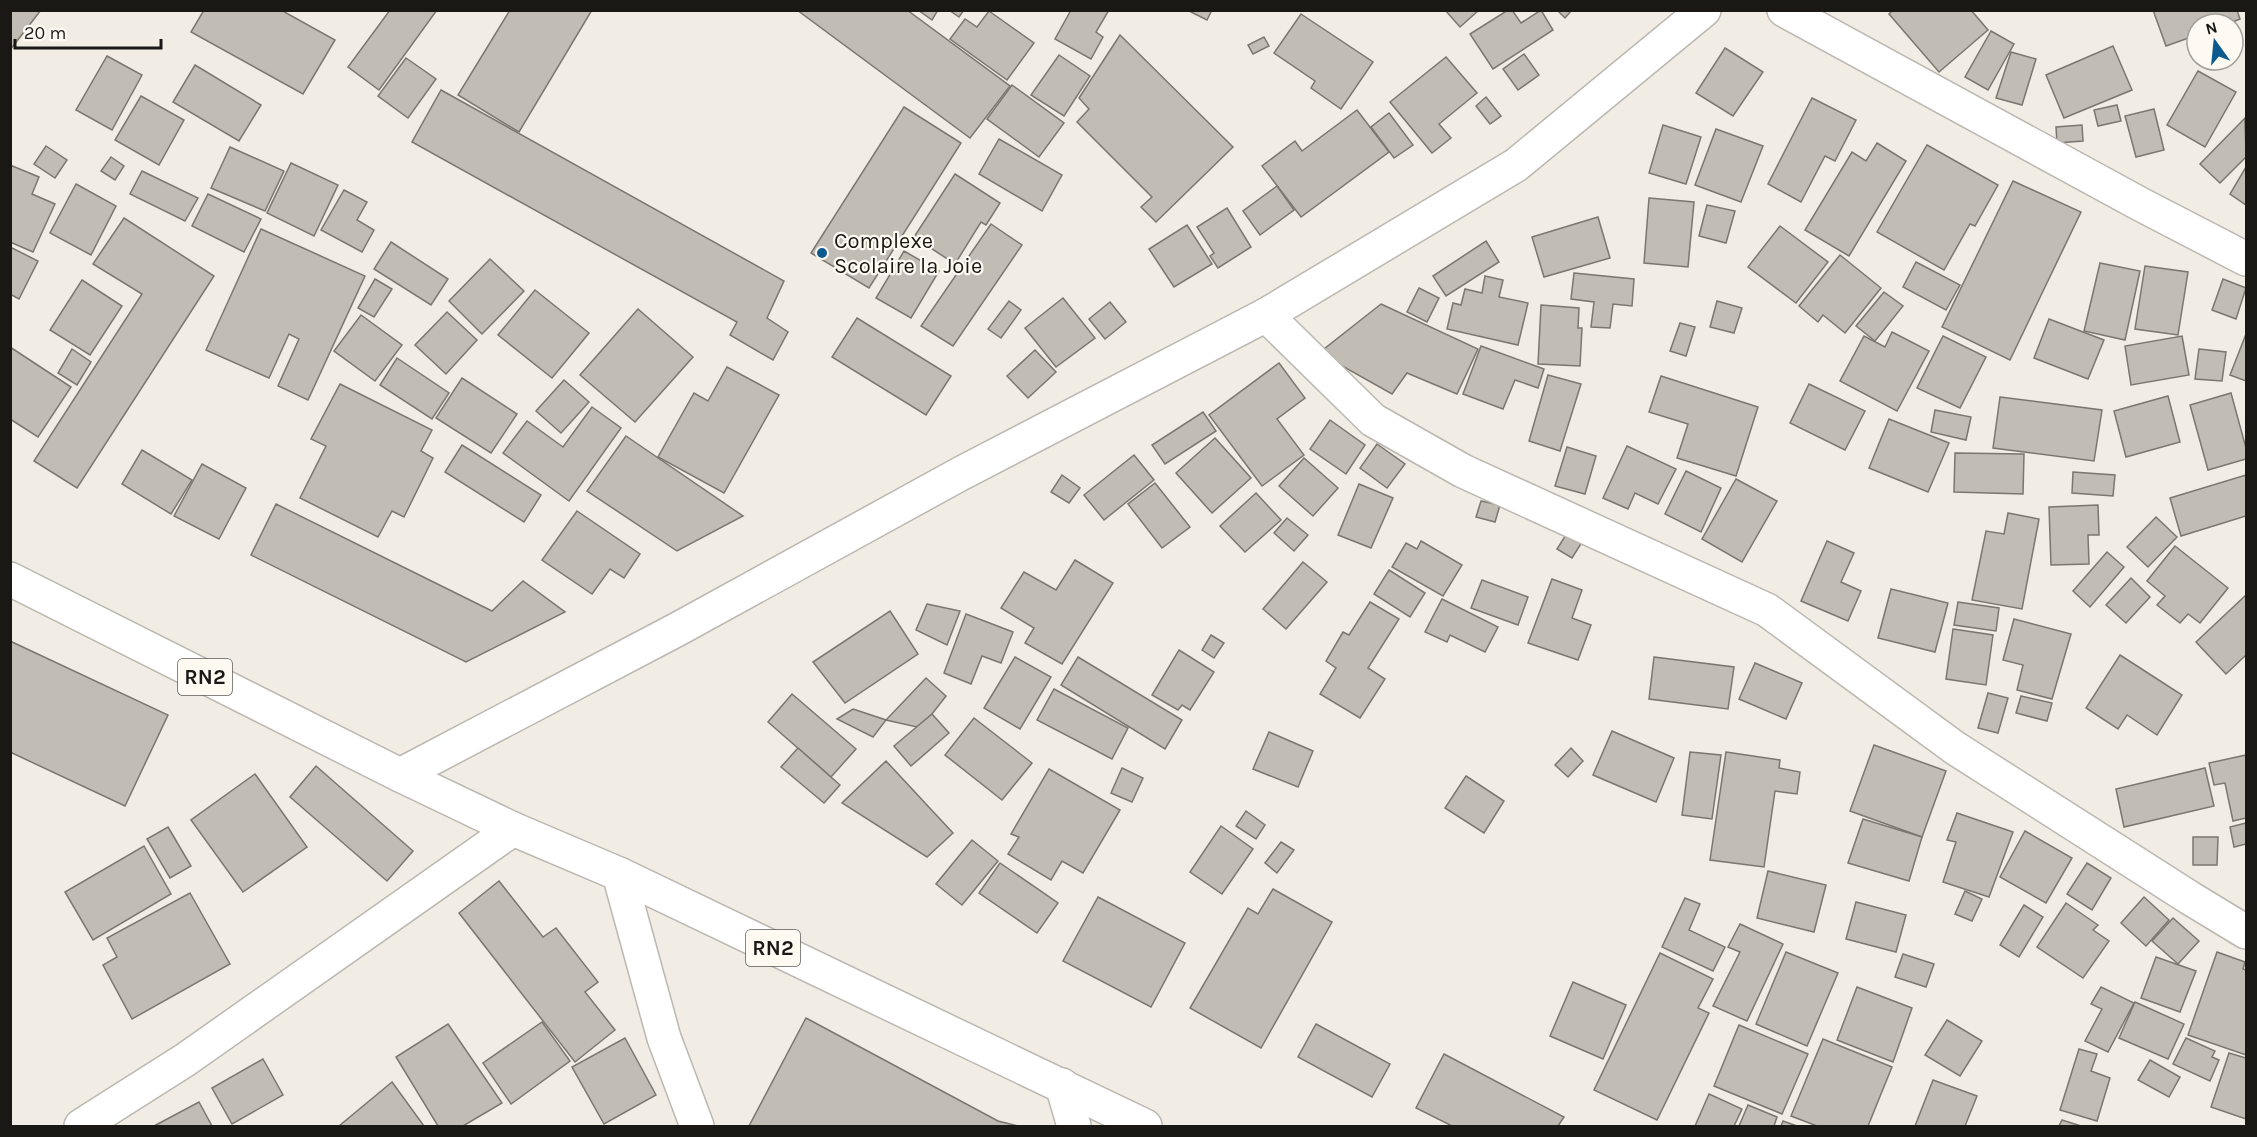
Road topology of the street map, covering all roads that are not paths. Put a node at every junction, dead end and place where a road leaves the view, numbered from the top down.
1 (1704, 10) edge
2 (1784, 10) edge
3 (2247, 259) edge
4 (1266, 315) junction
5 (10, 579) edge
6 (400, 775) junction
7 (513, 830) junction
8 (619, 874) junction
9 (2247, 932) edge
10 (1062, 1085) junction
11 (81, 1126) edge
12 (697, 1126) edge
13 (1074, 1126) edge
14 (1144, 1126) edge

1 - 4 main road
2 - 3 main road
4 - 6 main road
4 - 9 main road
5 - 6 main road, RN2
6 - 7 main road, RN2
7 - 8 main road, RN2
7 - 11 main road
8 - 10 main road, RN2
8 - 12 main road
10 - 13 main road
10 - 14 main road, RN2

